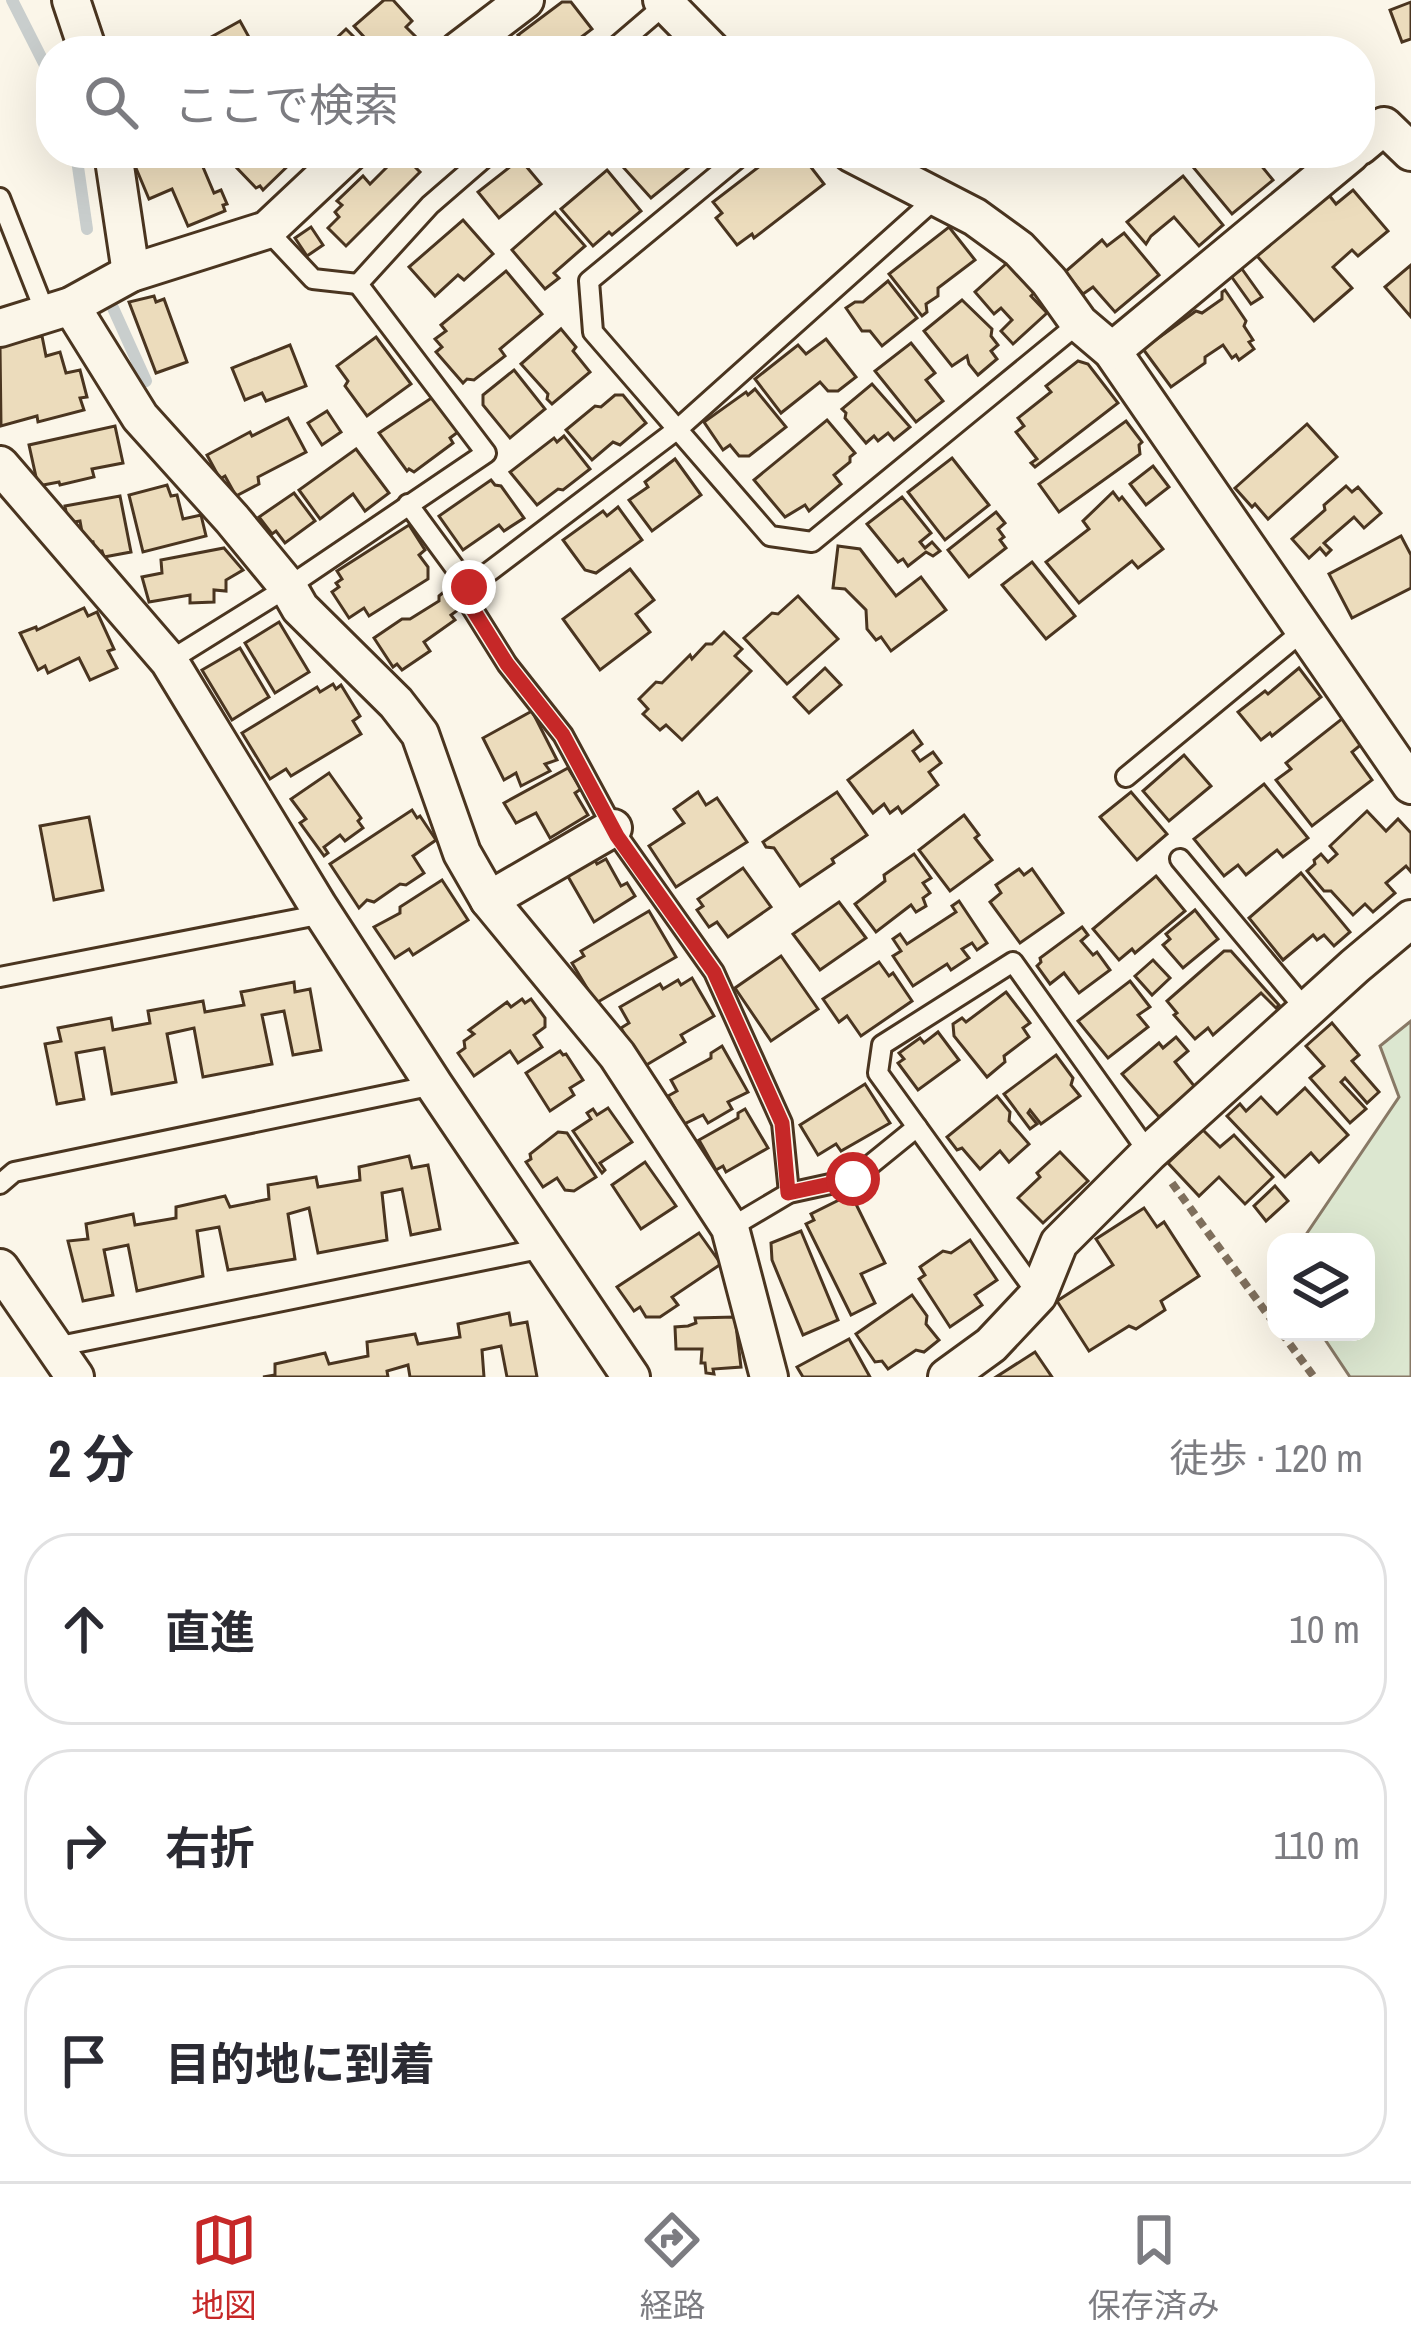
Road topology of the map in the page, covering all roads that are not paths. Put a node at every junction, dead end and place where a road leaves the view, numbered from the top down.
1 (71, 0) edge
2 (525, 0) edge
3 (664, 2) edge
4 (83, 36) edge
5 (478, 36) edge
6 (627, 36) edge
7 (697, 36) edge
8 (1375, 134) edge
9 (1411, 152) edge
10 (115, 168) edge
11 (333, 168) edge
12 (473, 168) edge
13 (726, 168) edge
14 (879, 168) edge
15 (1333, 168) edge
16 (0, 198) edge
17 (936, 198) junction
18 (267, 230) junction
19 (130, 273) junction
20 (358, 284) junction
21 (58, 309) junction
22 (1079, 323) junction
23 (0, 328) edge
24 (1112, 352) junction
25 (679, 428) junction
26 (0, 465) edge
27 (408, 504) junction
28 (288, 587) junction
29 (469, 587) junction
30 (1304, 630) junction
31 (169, 661) junction
32 (1126, 777) dead end
33 (1411, 785) edge
34 (613, 828) junction
35 (1180, 859) dead end
36 (489, 899) junction
37 (323, 914) junction
38 (1411, 919) edge
39 (0, 977) edge
40 (1306, 1011) junction
41 (434, 1085) junction
42 (917, 1127) junction
43 (1150, 1153) junction
44 (0, 1184) edge
45 (788, 1193) junction
46 (730, 1228) junction
47 (544, 1248) junction
48 (0, 1268) edge
49 (1038, 1294) junction
50 (65, 1362) edge
51 (631, 1377) edge
52 (769, 1377) edge
53 (947, 1377) edge

1 - 4 street
2 - 5 street
3 - 6 lane
3 - 7 street
8 - 9 street
10 - 19 street
11 - 18 street
12 - 20 lane
13 - 25 lane
14 - 17 street
15 - 24 street
16 - 21 lane
17 - 22 street
17 - 25 lane
18 - 19 street
18 - 20 lane
19 - 21 street
20 - 27 lane
21 - 23 street
21 - 28 street
22 - 24 street
22 - 25 lane
24 - 30 street
25 - 29 lane
26 - 31 street
27 - 28 lane
27 - 29 lane
28 - 31 lane
28 - 36 street
29 - 34 lane
30 - 32 lane
30 - 33 street
31 - 37 street
34 - 36 street
34 - 45 lane
35 - 40 lane
36 - 46 street
37 - 39 lane
37 - 41 street
38 - 40 street
40 - 43 street
41 - 44 lane
41 - 47 street
42 - 43 lane
42 - 45 lane
42 - 49 lane
43 - 49 street
45 - 46 lane
46 - 52 street
47 - 50 lane
47 - 51 street
48 - 50 street
49 - 53 street

